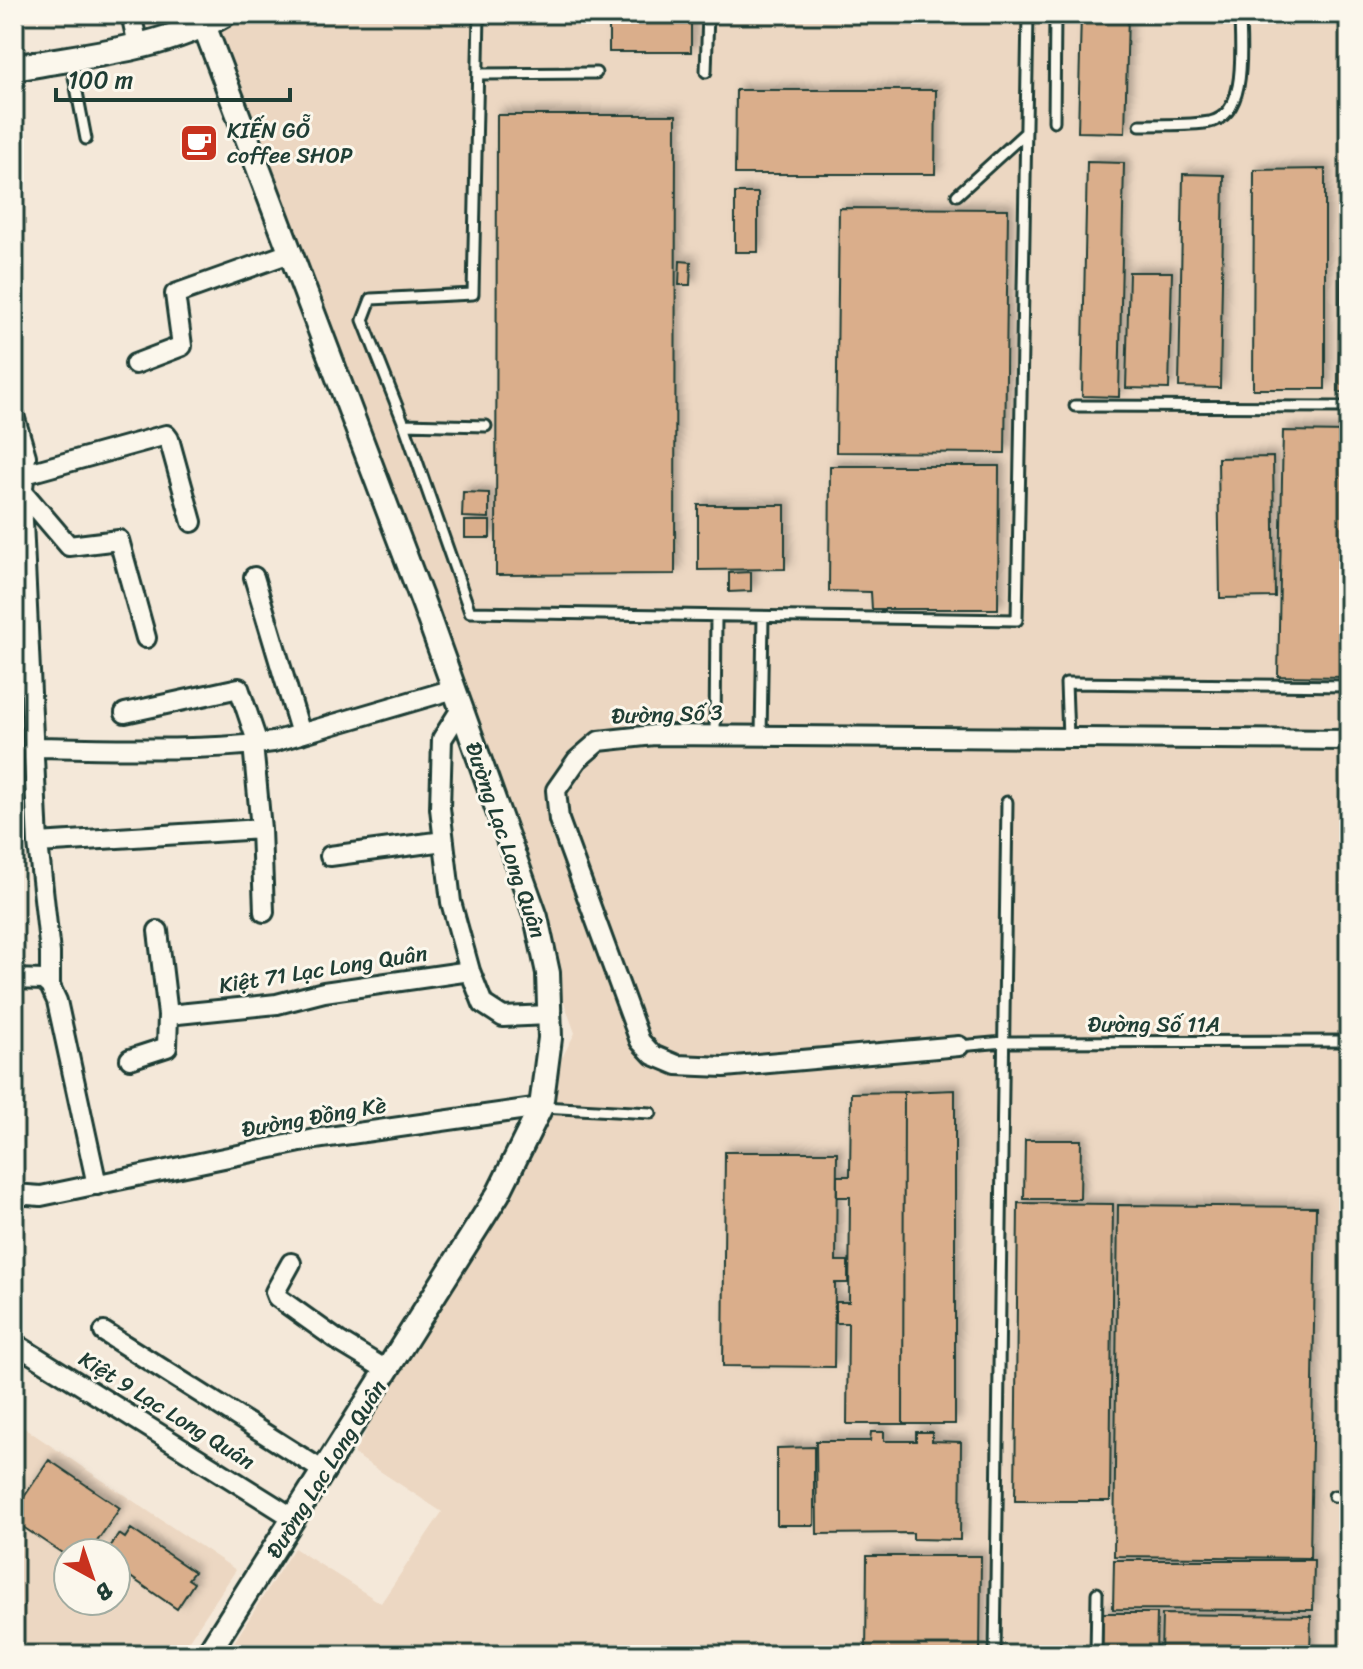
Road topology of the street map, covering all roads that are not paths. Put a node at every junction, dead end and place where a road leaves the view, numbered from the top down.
1 (131, 14) edge
2 (479, 14) edge
3 (708, 14) edge
4 (1028, 14) edge
5 (1055, 14) edge
6 (1240, 14) edge
7 (214, 20) edge
8 (138, 45) junction
9 (71, 57) junction
10 (14, 68) edge
11 (706, 72) dead end
12 (596, 73) dead end
13 (478, 74) junction
14 (1054, 121) dead end
15 (1140, 125) dead end
16 (1026, 132) junction
17 (86, 139) dead end
18 (957, 195) dead end
19 (290, 253) junction
20 (135, 364) dead end
21 (1075, 406) dead end
22 (1349, 407) edge
23 (14, 415) edge
24 (404, 424) junction
25 (486, 426) dead end
26 (24, 483) junction
27 (192, 522) dead end
28 (254, 577) dead end
29 (716, 616) junction
30 (763, 617) junction
31 (146, 638) dead end
32 (1349, 686) edge
33 (458, 699) junction
34 (125, 713) dead end
35 (301, 734) junction
36 (715, 735) junction
37 (761, 736) junction
38 (1068, 738) junction
39 (1349, 740) edge
40 (255, 744) junction
41 (33, 747) junction
42 (1007, 802) dead end
43 (261, 829) junction
44 (444, 841) junction
45 (38, 843) junction
46 (330, 856) dead end
47 (264, 912) dead end
48 (158, 931) dead end
49 (470, 971) junction
50 (14, 979) edge
51 (50, 986) junction
52 (175, 1014) junction
53 (549, 1015) junction
54 (1349, 1041) edge
55 (1004, 1042) junction
56 (959, 1046) joint
57 (130, 1059) dead end
58 (541, 1107) junction
59 (651, 1113) dead end
60 (97, 1185) junction
61 (14, 1194) edge
62 (291, 1263) dead end
63 (104, 1332) dead end
64 (14, 1343) edge
65 (388, 1371) junction
66 (325, 1472) junction
67 (1334, 1496) dead end
68 (1349, 1497) edge
69 (295, 1519) junction
70 (1097, 1593) dead end
71 (207, 1655) edge
72 (995, 1655) edge
73 (1096, 1655) edge

1 - 8 street
2 - 13 lane
3 - 11 lane
4 - 16 lane
5 - 14 lane
6 - 15 lane
7 - 8 main road
7 - 19 street, Đường Lạc Long Quân
8 - 9 main road
9 - 10 main road
9 - 17 lane
12 - 13 lane
13 - 24 lane
16 - 18 lane
16 - 30 lane
19 - 20 street
19 - 33 street, Đường Lạc Long Quân
21 - 22 lane
23 - 26 street
24 - 25 lane
24 - 29 lane
26 - 27 street
26 - 31 street
26 - 41 street
28 - 35 street
29 - 30 lane
29 - 36 lane
30 - 37 lane
32 - 38 lane
33 - 35 street
33 - 44 street
33 - 53 street, Đường Lạc Long Quân
34 - 40 street
35 - 40 street
36 - 37 street, Đường Số 3
36 - 56 street, Đường Số 3
37 - 38 street, Đường Số 3
38 - 39 street, Đường Số 3
40 - 41 street
40 - 43 street
41 - 45 street
42 - 55 lane
43 - 45 street
43 - 47 street
44 - 46 street
44 - 49 street
45 - 51 street
48 - 52 street
49 - 52 street, Kiệt 71 Lạc Long Quân
49 - 53 street
50 - 51 street
51 - 60 street
52 - 57 street
53 - 58 street, Đường Lạc Long Quân
54 - 55 lane, Đường Số 11A
55 - 56 lane, Đường Số 11A
55 - 72 lane
58 - 59 lane
58 - 60 street, Đường Đồng Kè
58 - 65 street, Đường Lạc Long Quân
60 - 61 street, Đường Đồng Kè
62 - 65 street
63 - 66 street
64 - 69 street, Kiệt 9 Lạc Long Quân
65 - 66 street, Đường Lạc Long Quân
66 - 69 street, Đường Lạc Long Quân
67 - 68 lane
69 - 71 street, Đường Lạc Long Quân
70 - 73 lane

